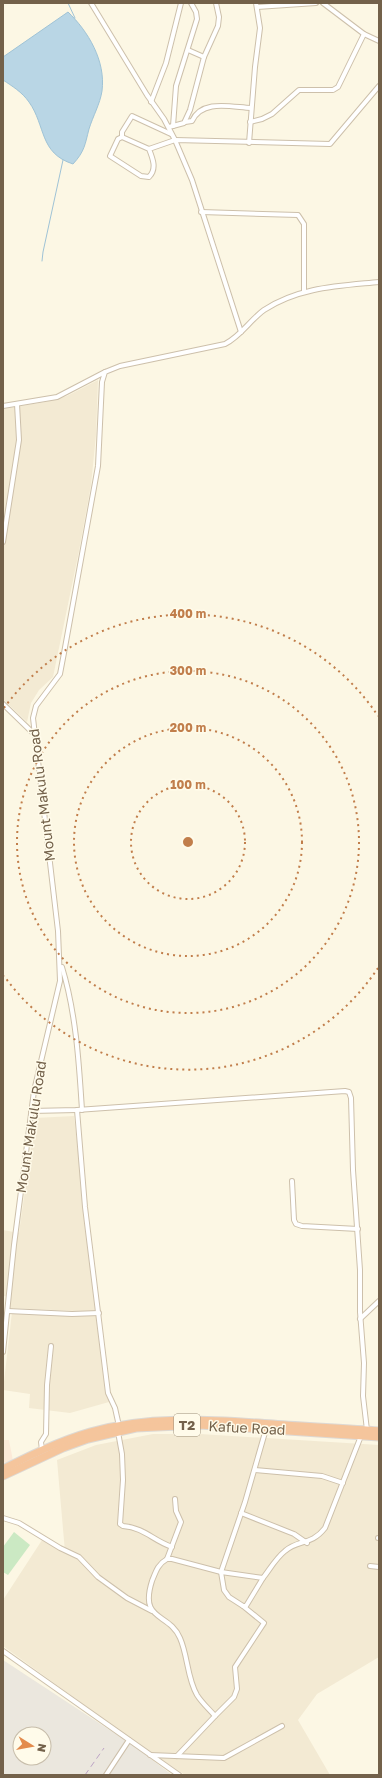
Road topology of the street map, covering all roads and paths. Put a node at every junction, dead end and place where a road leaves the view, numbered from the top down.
1 (91, 3) edge
2 (181, 3) edge
3 (191, 3) edge
4 (216, 3) edge
5 (316, 3) edge
6 (323, 3) edge
7 (257, 5) edge
8 (364, 34) junction
9 (379, 41) edge
10 (188, 50) junction
11 (204, 58) junction
12 (379, 86) edge
13 (151, 102) junction
14 (251, 108) junction
15 (185, 122) junction
16 (250, 122) junction
17 (171, 127) junction
18 (171, 134) junction
19 (122, 137) junction
20 (175, 140) junction
21 (250, 143) junction
22 (149, 150) junction
23 (201, 212) junction
24 (379, 282) edge
25 (304, 292) junction
26 (241, 332) junction
27 (105, 372) junction
28 (17, 404) junction
29 (3, 406) edge
30 (3, 542) edge
31 (3, 704) edge
32 (34, 733) junction
33 (60, 963) junction
34 (77, 1110) junction
35 (82, 1110) junction
36 (31, 1111) junction
37 (292, 1182) dead end
38 (358, 1229) junction
39 (379, 1301) edge
40 (8, 1311) junction
41 (99, 1313) junction
42 (360, 1320) junction
43 (51, 1346) dead end
44 (3, 1352) edge
45 (119, 1429) junction
46 (266, 1429) junction
47 (367, 1430) junction
48 (379, 1431) edge
49 (361, 1435) junction
50 (379, 1437) edge
51 (42, 1450) junction
52 (3, 1469) edge
53 (255, 1470) junction
54 (3, 1476) edge
55 (343, 1482) junction
56 (175, 1499) dead end
57 (240, 1513) junction
58 (3, 1518) edge
59 (306, 1543) junction
60 (172, 1547) junction
61 (167, 1559) junction
62 (370, 1566) dead end
63 (379, 1567) edge
64 (221, 1572) junction
65 (263, 1578) junction
66 (243, 1606) junction
67 (152, 1611) junction
68 (3, 1651) edge
69 (215, 1716) junction
70 (282, 1726) dead end
71 (129, 1740) junction
72 (150, 1755) junction
73 (177, 1756) junction
74 (106, 1775) edge
75 (178, 1775) edge

1 - 13 street
2 - 13 street
3 - 10 street
4 - 11 street
5 - 7 street
6 - 8 street
7 - 14 street
8 - 9 street
8 - 16 street
10 - 11 street
10 - 17 street
11 - 15 street
12 - 21 street
13 - 17 street
14 - 15 street
14 - 16 street
15 - 17 street
16 - 21 street
17 - 18 street
18 - 19 street
18 - 20 street
19 - 22 street
19 - 22 street
20 - 21 street
20 - 22 street
20 - 23 street
23 - 25 street
23 - 26 street
24 - 25 street
25 - 26 street
26 - 27 street
27 - 28 street
27 - 32 street, Mount Makulu Road
28 - 29 street
28 - 30 street
31 - 32 street
32 - 33 street, Mount Makulu Road
33 - 35 street
33 - 36 street, Mount Makulu Road
34 - 35 street
34 - 36 street
34 - 41 street
35 - 38 street
36 - 40 street, Mount Makulu Road
37 - 38 street
38 - 42 street
39 - 42 street
40 - 41 street
40 - 44 street, Mount Makulu Road
41 - 45 street
42 - 47 street
43 - 51 street
45 - 46 highway, Kafue Road / T2
45 - 47 highway, Kafue Road / T2
45 - 51 highway, Kafue Road / T2
45 - 54 highway, Kafue Road / T2
45 - 60 street
46 - 49 highway, Kafue Road / T2
46 - 53 street
47 - 48 highway, Kafue Road / T2
49 - 50 highway, Kafue Road / T2
49 - 55 street
51 - 52 highway, Kafue Road / T2
53 - 55 street
53 - 57 street
55 - 59 street
56 - 60 street
57 - 59 street
57 - 64 street
58 - 67 street
59 - 65 street
60 - 61 street
61 - 64 street
61 - 67 street
62 - 63 street
64 - 65 street
64 - 66 street
65 - 66 street
66 - 69 street
67 - 69 street
68 - 71 street
69 - 73 street
70 - 73 street
71 - 72 street
71 - 74 street
72 - 73 street
72 - 75 street

